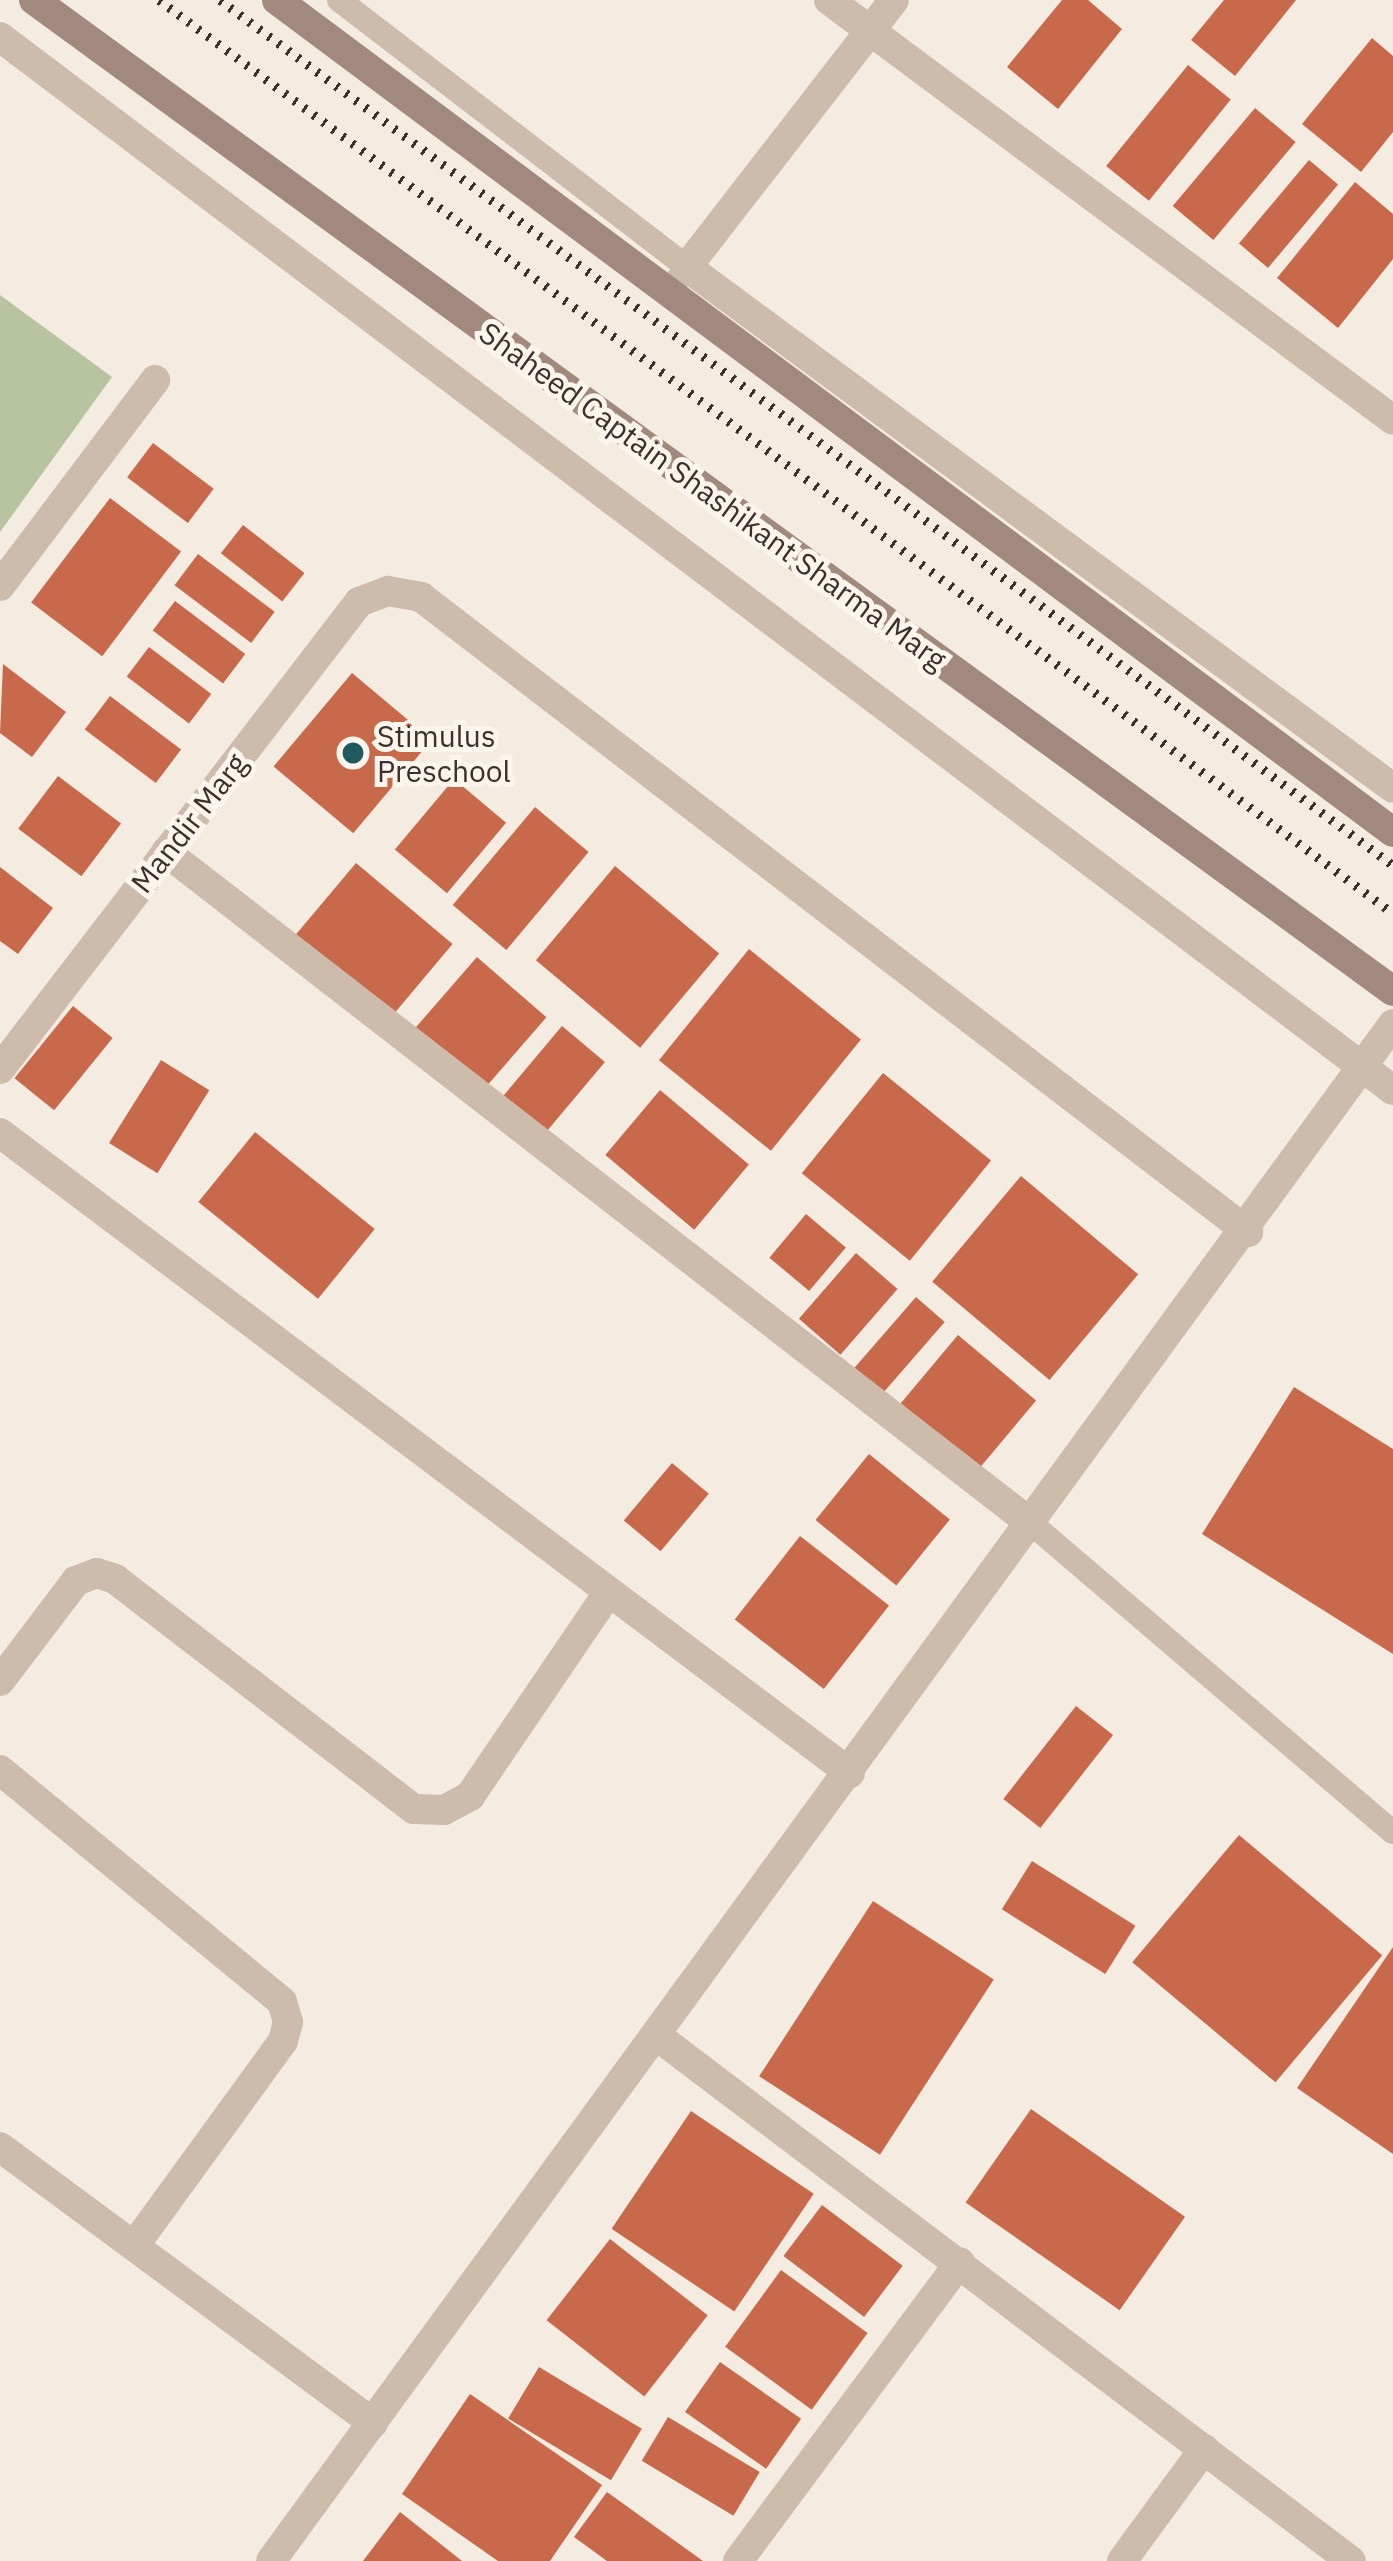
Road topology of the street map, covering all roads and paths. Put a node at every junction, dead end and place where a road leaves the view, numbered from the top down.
1 (34, 0) edge
2 (58, 0) edge
3 (277, 0) edge
4 (339, 0) edge
5 (829, 0) edge
6 (894, 0) edge
7 (73, 30) junction
8 (871, 31) junction
9 (0, 37) edge
10 (678, 279) junction
11 (155, 380) dead end
12 (1393, 420) edge
13 (0, 586) edge
14 (1393, 788) edge
15 (1393, 832) edge
16 (166, 852) junction
17 (1393, 991) edge
18 (1393, 1024) edge
19 (1362, 1066) junction
20 (0, 1069) edge
21 (1393, 1090) edge
22 (0, 1133) edge
23 (1248, 1232) junction
24 (1033, 1525) junction
25 (608, 1593) junction
26 (0, 1681) edge
27 (0, 1770) edge
28 (850, 1773) junction
29 (1393, 1832) edge
30 (657, 2036) junction
31 (0, 2147) edge
32 (134, 2246) junction
33 (960, 2263) junction
34 (373, 2422) junction
35 (1204, 2449) junction
36 (271, 2561) edge
37 (738, 2561) edge
38 (1122, 2561) edge
39 (1351, 2561) edge

1 - 7 main road, Shaheed Captain Shashikant Sharma Marg
2 - 7 main road
3 - 10 main road
4 - 10 lane
5 - 8 street
6 - 8 street
7 - 17 main road, Shaheed Captain Shashikant Sharma Marg
8 - 10 street
8 - 12 street
9 - 19 street
10 - 14 street
10 - 15 main road
11 - 13 street
16 - 20 street, Mandir Marg
16 - 23 street, Mandir Marg
16 - 24 street
18 - 19 street
19 - 21 street
19 - 23 street
22 - 25 street
23 - 24 street
24 - 28 street
24 - 29 lane
25 - 26 street
25 - 28 street
27 - 32 street
28 - 30 street
30 - 33 street
30 - 34 street
31 - 32 street
32 - 34 street
33 - 35 street
33 - 37 street
34 - 36 street
35 - 38 street
35 - 39 street

